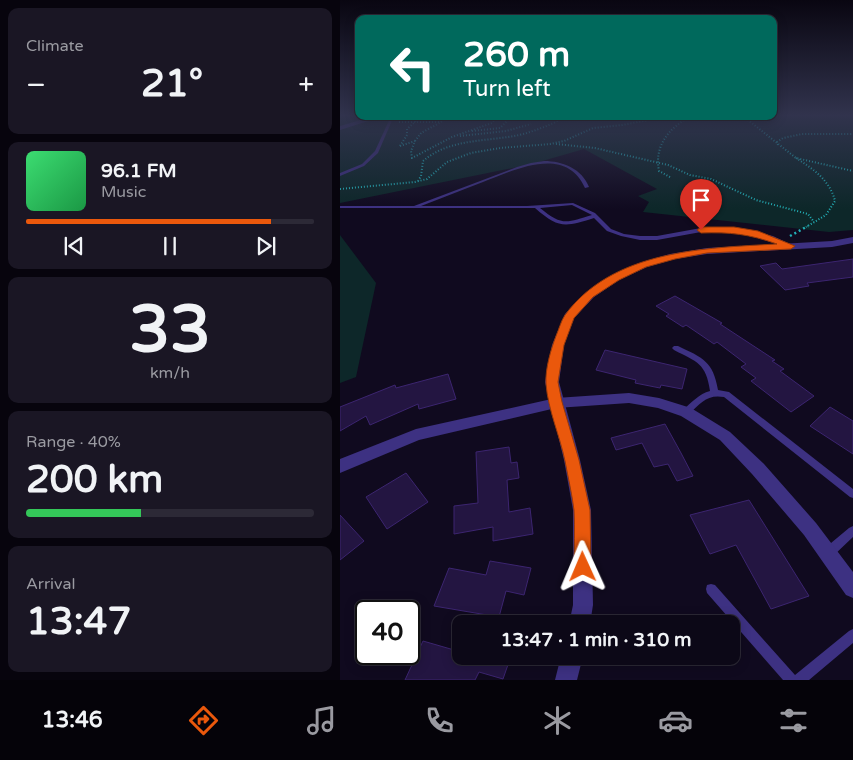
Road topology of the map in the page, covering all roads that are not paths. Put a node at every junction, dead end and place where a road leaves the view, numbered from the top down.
1 (380, 146) edge
2 (340, 175) edge
3 (587, 187) dead end
4 (340, 207) edge
5 (412, 207) junction
6 (537, 207) junction
7 (595, 216) junction
8 (853, 240) edge
9 (791, 246) junction
10 (676, 348) dead end
11 (714, 392) junction
12 (556, 402) junction
13 (686, 412) junction
14 (340, 466) edge
15 (853, 494) edge
16 (853, 531) edge
17 (828, 553) junction
18 (853, 588) edge
19 (711, 589) dead end
20 (581, 615) edge
21 (853, 635) edge
22 (570, 665) edge
23 (566, 680) edge
24 (791, 680) edge
25 (799, 680) edge

1 - 2 lane
3 - 5 lane
4 - 5 lane
5 - 6 lane
6 - 7 lane
6 - 7 lane
7 - 9 lane
8 - 9 street
9 - 12 street
10 - 11 lane
11 - 13 lane
11 - 15 lane
12 - 13 street
12 - 14 street
12 - 20 street
13 - 17 street
16 - 17 lane
17 - 18 street
19 - 24 lane
21 - 25 lane
22 - 23 street

